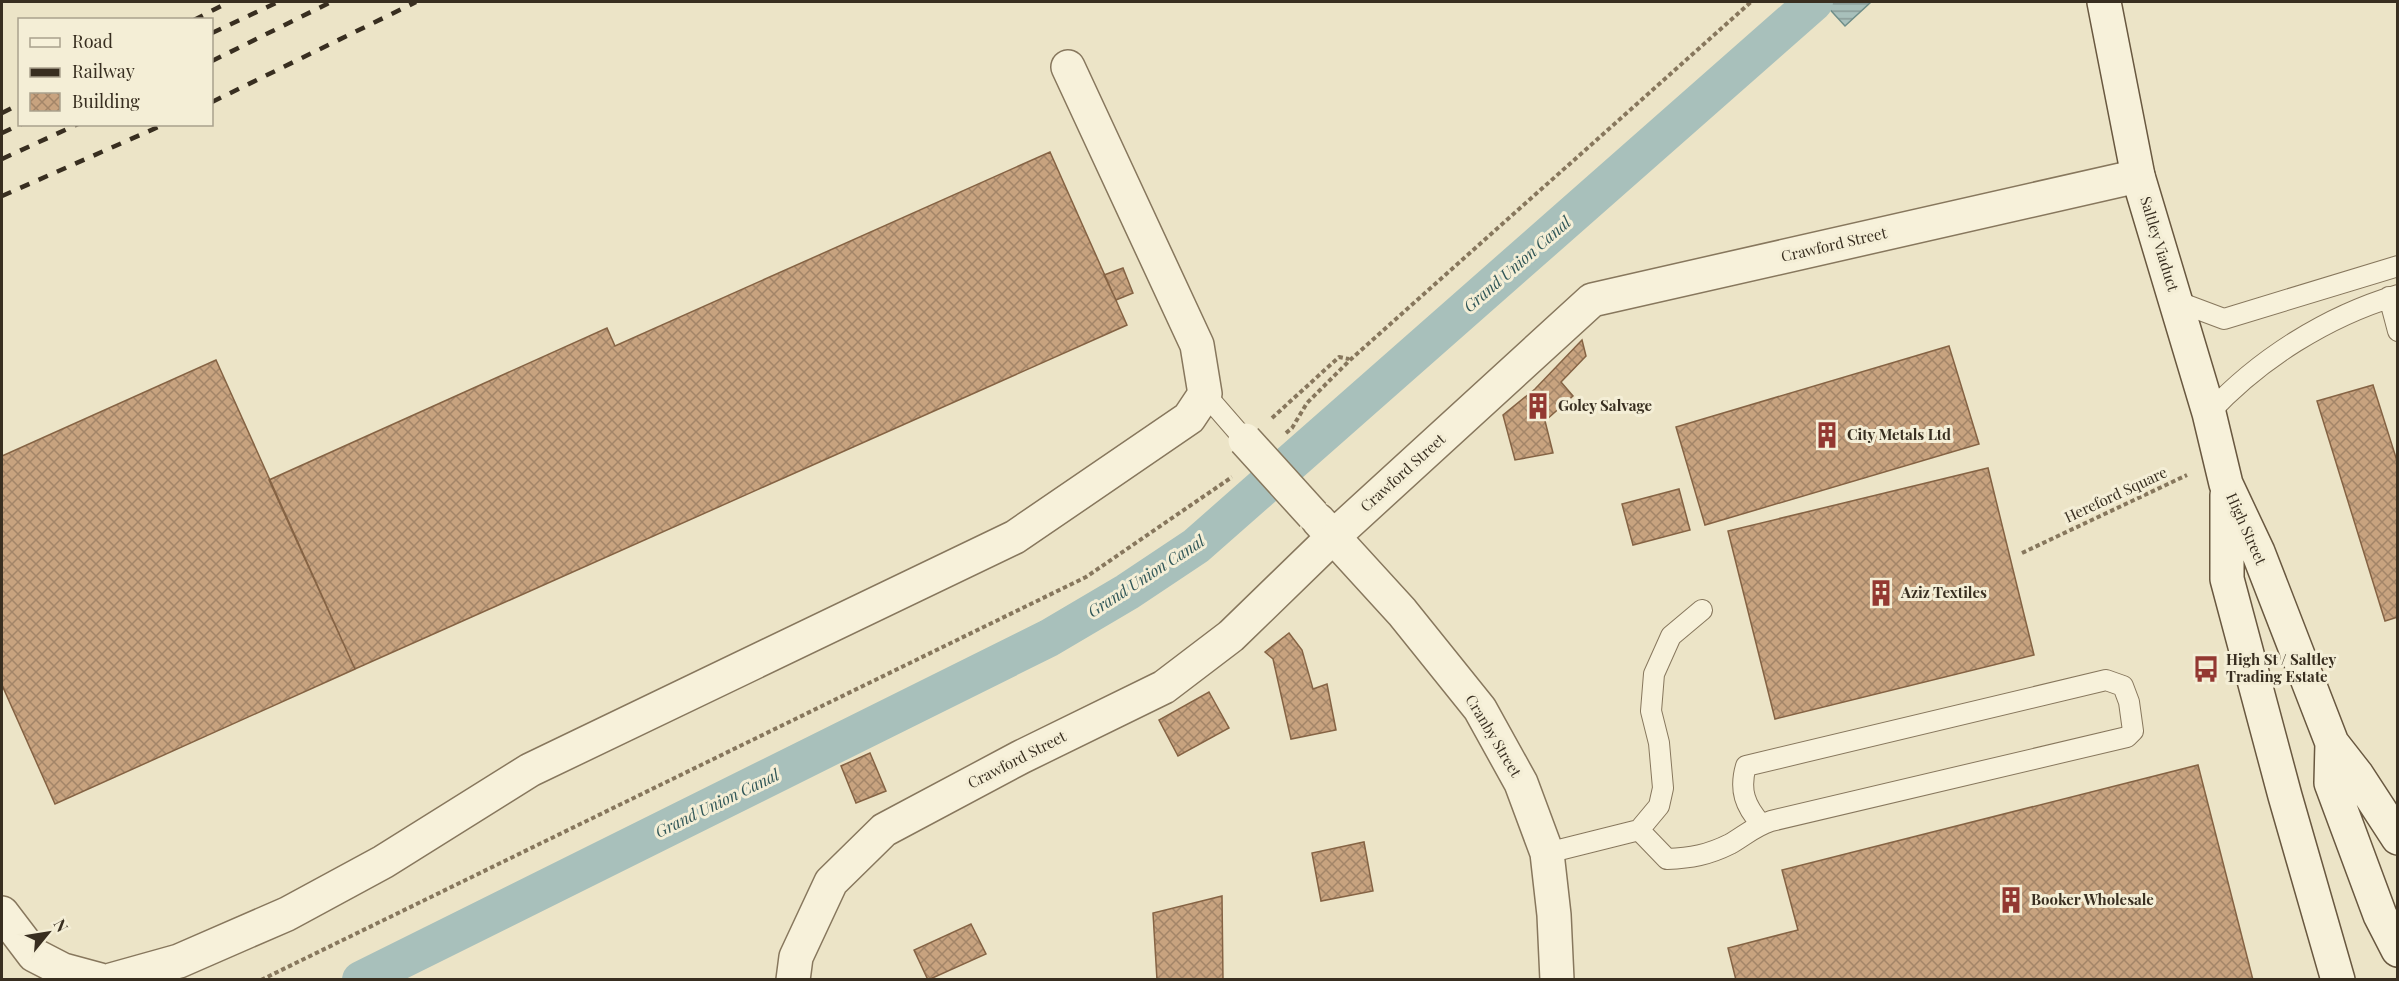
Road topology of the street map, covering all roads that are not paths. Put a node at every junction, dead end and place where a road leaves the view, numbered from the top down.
1 (2106, 17) edge
2 (1068, 67) dead end
3 (2138, 176) junction
4 (2397, 266) edge
5 (2393, 296) edge
6 (2176, 301) junction
7 (2397, 331) edge
8 (1205, 394) junction
9 (2209, 413) junction
10 (1249, 444) joint
11 (2223, 472) junction
12 (1324, 526) junction
13 (1702, 610) dead end
14 (2332, 743) junction
15 (1761, 824) junction
16 (1639, 830) junction
17 (2397, 838) edge
18 (1547, 853) junction
19 (2, 913) edge
20 (2397, 950) edge
21 (100, 980) edge
22 (111, 980) edge
23 (793, 980) edge
24 (1557, 980) edge
25 (2338, 980) edge

1 - 3 street, Saltley Viaduct
2 - 8 street
3 - 6 street, Saltley Viaduct
3 - 12 street, Crawford Street
4 - 6 lane
5 - 7 lane
5 - 9 lane
6 - 9 street, Saltley Viaduct
8 - 10 lane
8 - 22 street
9 - 11 street, Saltley Viaduct
10 - 12 street, Cranby Street, bridge
11 - 14 street, High Street
11 - 25 street, High Street
12 - 18 street, Cranby Street
12 - 23 street, Crawford Street
13 - 16 lane
14 - 17 street
14 - 20 street, High Street
15 - 15 lane
15 - 16 lane
16 - 18 lane
18 - 24 street, Cranby Street
19 - 21 street

